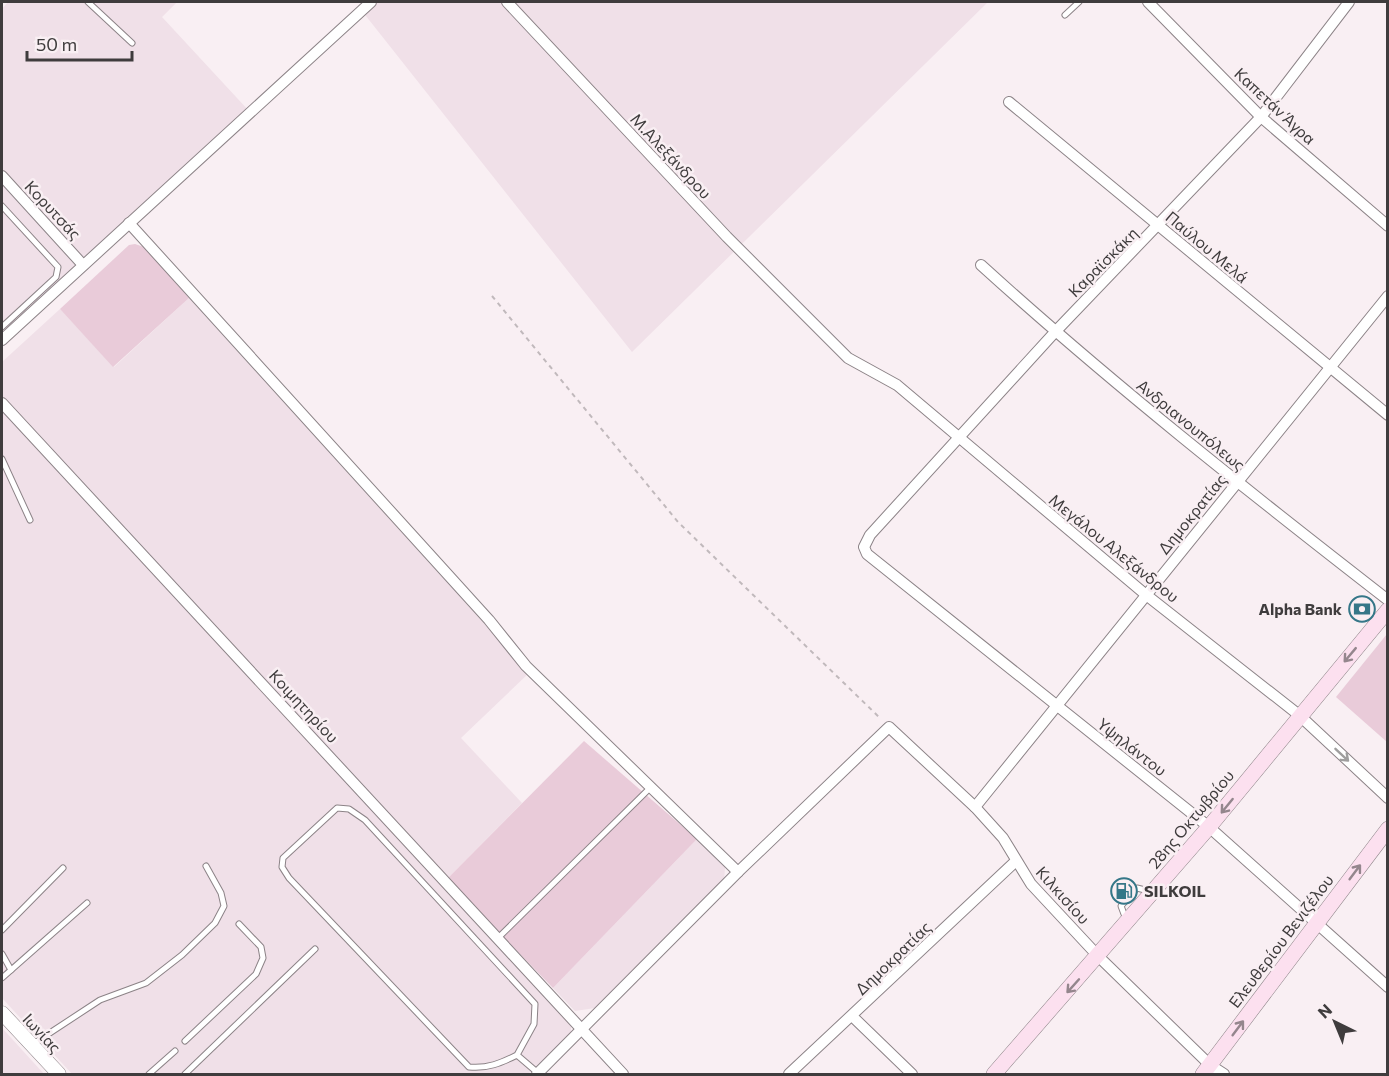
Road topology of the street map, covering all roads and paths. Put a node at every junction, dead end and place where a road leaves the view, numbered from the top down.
1 (88, 2) edge
2 (371, 2) edge
3 (507, 2) edge
4 (1079, 2) edge
5 (1148, 2) edge
6 (1349, 2) edge
7 (1065, 15) dead end
8 (132, 44) dead end
9 (1009, 102) dead end
10 (1261, 117) junction
11 (2, 176) edge
12 (2, 206) edge
13 (129, 223) junction
14 (1159, 226) junction
15 (1388, 226) edge
16 (83, 265) junction
17 (981, 265) dead end
18 (492, 296) dead end
19 (1388, 296) edge
20 (2, 327) edge
21 (817, 328) joint
22 (1055, 332) junction
23 (2, 340) edge
24 (1330, 369) junction
25 (2, 403) edge
26 (1388, 415) edge
27 (958, 439) junction
28 (2, 459) edge
29 (1237, 482) junction
30 (30, 520) dead end
31 (870, 535) joint
32 (1145, 594) junction
33 (1388, 600) edge
34 (1388, 610) edge
35 (1055, 705) junction
36 (1299, 715) junction
37 (889, 728) junction
38 (651, 787) junction
39 (1388, 798) edge
40 (975, 807) junction
41 (1209, 827) junction
42 (1388, 829) edge
43 (1016, 861) junction
44 (206, 866) dead end
45 (63, 868) dead end
46 (738, 872) junction
47 (1145, 890) dead end
48 (87, 903) dead end
49 (1124, 914) dead end
50 (239, 924) dead end
51 (1316, 925) junction
52 (2, 930) edge
53 (498, 938) junction
54 (315, 949) dead end
55 (2, 954) edge
56 (1099, 957) junction
57 (11, 970) junction
58 (2, 978) edge
59 (1388, 987) edge
60 (2, 1013) edge
61 (853, 1017) junction
62 (584, 1030) junction
63 (185, 1041) dead end
64 (31, 1045) junction
65 (175, 1051) dead end
66 (517, 1055) junction
67 (1206, 1070) edge
68 (59, 1074) edge
69 (149, 1074) edge
70 (185, 1074) edge
71 (538, 1074) edge
72 (623, 1074) edge
73 (789, 1074) edge
74 (912, 1074) edge
75 (994, 1074) edge
76 (1224, 1074) edge

1 - 8 lane
2 - 13 street
3 - 21 street, Μ.Αλεξάνδρου
4 - 7 lane
5 - 10 street, Καπετάν Άγρα
6 - 10 street, Καραϊσκάκη
9 - 14 street, Παύλου Μελά
10 - 14 street, Καραϊσκάκη
10 - 15 street, Καπετάν Άγρα
11 - 16 street, Κορυτσάς
12 - 20 lane
13 - 16 street
13 - 38 street
14 - 22 street, Καραϊσκάκη
14 - 24 street, Παύλου Μελά
16 - 23 street
17 - 22 street, Ανδριανουπόλεως
18 - 37 path
19 - 24 street, Δημοκρατίας
21 - 27 street, Μεγάλου Αλεξάνδρου
22 - 27 street, Καραϊσκάκη
22 - 29 street, Ανδριανουπόλεως
24 - 26 street, Παύλου Μελά
24 - 29 street, Δημοκρατίας
25 - 53 street, Κοιμητηρίου
27 - 31 street, Καραϊσκάκη
27 - 32 street, Μεγάλου Αλεξάνδρου
28 - 30 lane
29 - 32 street, Δημοκρατίας
29 - 33 street, Ανδριανουπόλεως
31 - 35 street, Υψηλάντου
32 - 35 street, Δημοκρατίας
32 - 36 street, Μεγάλου Αλεξάνδρου
34 -> 36 main road, 28ης Οκτωβρίου
35 - 40 street, Δημοκρατίας
35 - 41 street, Υψηλάντου
36 -> 39 street, Μεγάλου Αλεξάνδρου
36 -> 41 main road, 28ης Οκτωβρίου
37 - 40 street, Κιλκισίου
37 - 46 street
38 - 46 street
38 - 53 lane
40 - 43 street, Κιλκισίου
41 - 51 street, Υψηλάντου
41 - 56 main road, 28ης Οκτωβρίου
51 -> 42 main road, Ελευθερίου Βενιζέλου
43 - 56 street, Κιλκισίου
43 - 61 street, Δημοκρατίας
44 - 64 lane
45 - 52 lane
46 - 62 street
47 - 49 lane
48 - 57 lane
50 - 63 lane
51 - 59 street, Υψηλάντου
67 -> 51 main road, Ελευθερίου Βενιζέλου
53 - 62 street, Κοιμητηρίου
54 - 70 lane
55 - 57 lane
56 - 67 street, Κιλκισίου
56 -> 75 main road, 28ης Οκτωβρίου
57 - 58 lane
60 - 64 street, Ιωνίας
61 - 73 street, Δημοκρατίας
61 - 74 street
62 - 71 street
62 - 72 street, Κοιμητηρίου
64 - 68 street, Ιωνίας
65 - 69 lane
66 - 66 lane
66 - 71 lane
67 - 76 street, Κιλκισίου

